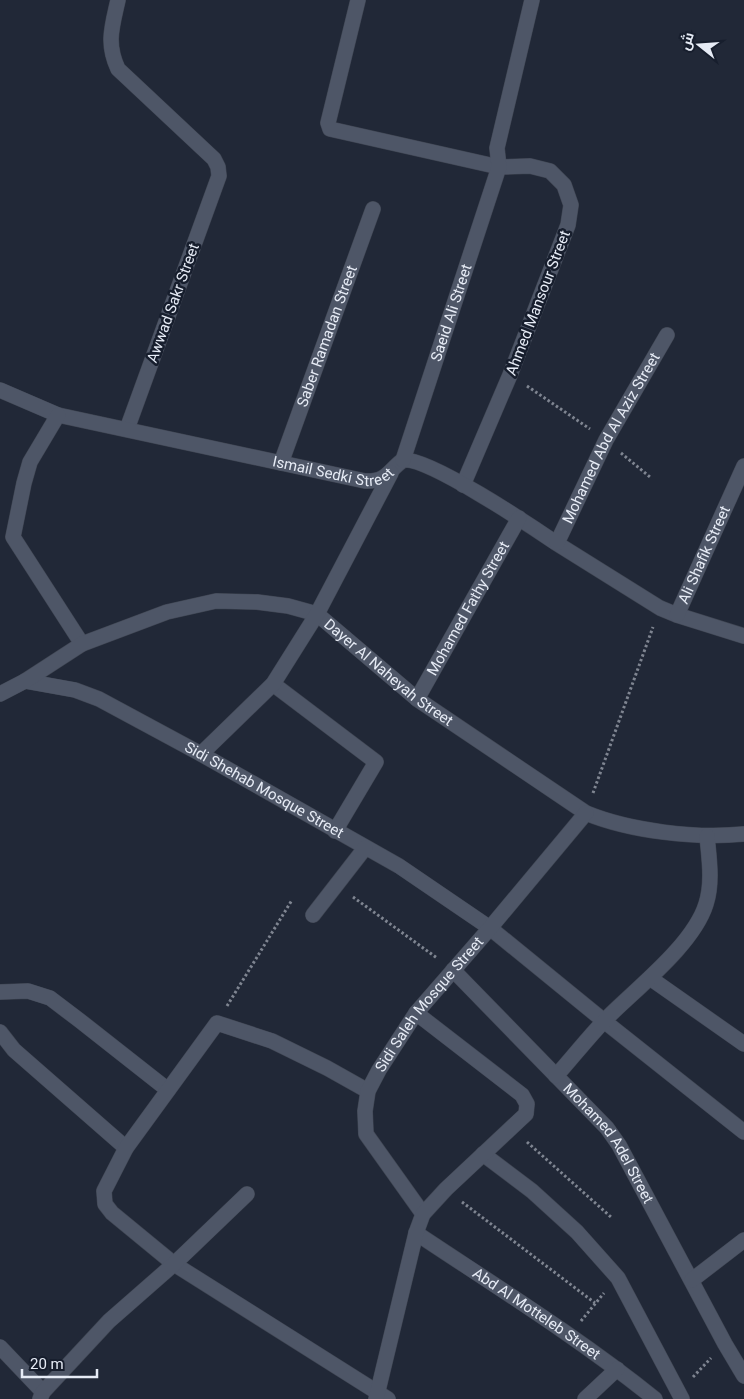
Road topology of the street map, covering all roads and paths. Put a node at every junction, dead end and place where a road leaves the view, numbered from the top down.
1 (118, 0) edge
2 (358, 0) edge
3 (532, 0) edge
4 (499, 167) junction
5 (373, 208) dead end
6 (667, 335) dead end
7 (510, 375) junction
8 (0, 390) edge
9 (58, 415) junction
10 (127, 429) junction
11 (606, 440) junction
12 (403, 460) junction
13 (281, 463) junction
14 (744, 466) edge
15 (391, 473) junction
16 (650, 477) dead end
17 (463, 485) junction
18 (519, 518) junction
19 (556, 543) junction
20 (660, 608) junction
21 (317, 614) junction
22 (678, 615) junction
23 (744, 636) edge
24 (82, 644) junction
25 (25, 681) junction
26 (274, 684) junction
27 (0, 694) edge
28 (417, 699) junction
29 (201, 754) junction
30 (586, 812) junction
31 (336, 831) junction
32 (744, 834) edge
33 (706, 836) junction
34 (365, 848) junction
35 (336, 885) junction
36 (292, 900) dead end
37 (313, 915) dead end
38 (490, 928) junction
39 (453, 970) junction
40 (650, 978) junction
41 (0, 992) edge
42 (416, 1013) junction
43 (604, 1021) junction
44 (216, 1023) junction
45 (0, 1032) edge
46 (744, 1044) edge
47 (556, 1076) junction
48 (168, 1090) junction
49 (368, 1091) junction
50 (511, 1128) junction
51 (744, 1132) edge
52 (126, 1148) junction
53 (483, 1154) junction
54 (446, 1189) junction
55 (247, 1194) dead end
56 (423, 1214) junction
57 (612, 1218) dead end
58 (416, 1232) junction
59 (744, 1240) edge
60 (174, 1264) junction
61 (618, 1278) junction
62 (692, 1280) junction
63 (595, 1303) junction
64 (569, 1335) junction
65 (725, 1344) junction
66 (0, 1347) edge
67 (617, 1369) junction
68 (744, 1376) edge
69 (42, 1395) edge
70 (680, 1396) edge
71 (381, 1397) edge
72 (585, 1399) edge
73 (655, 1399) edge

1 - 10 street, Awwad Sakr Street
2 - 4 street
3 - 4 street, Saeid Ali Street
4 - 7 street, Ahmed Mansour Street
4 - 12 street, Saeid Ali Street
5 - 13 street, Saber Ramadan Street
6 - 11 street, Mohamed Abd Al Aziz Street
7 - 11 path
7 - 17 street, Ahmed Mansour Street
8 - 9 street, Ismail Sedki Street
9 - 10 street, Ismail Sedki Street
9 - 24 street
10 - 13 street, Ismail Sedki Street
11 - 16 path
11 - 19 street, Mohamed Abd Al Aziz Street
12 - 15 street, Ismail Sedki Street
12 - 17 street, Ismail Sedki Street
13 - 15 street, Ismail Sedki Street
14 - 22 street, Ali Shafik Street
15 - 21 street
17 - 18 street, Ismail Sedki Street
18 - 19 street, Ismail Sedki Street
18 - 28 street, Mohamed Fathy Street
19 - 20 street, Ismail Sedki Street
20 - 22 street, Ismail Sedki Street
20 - 30 path
21 - 24 street, Dayer Al Naheyah Street
21 - 26 street
21 - 28 street, Dayer Al Naheyah Street
22 - 23 street, Ismail Sedki Street
24 - 25 street, Dayer Al Naheyah Street
25 - 27 street, Dayer Al Naheyah Street
25 - 29 street, Sidi Shehab Mosque Street
26 - 29 street
26 - 31 street
28 - 30 street, Dayer Al Naheyah Street
29 - 31 street, Sidi Shehab Mosque Street
30 - 33 street, Dayer Al Naheyah Street
30 - 38 street, Sidi Saleh Mosque Street
31 - 34 street, Sidi Shehab Mosque Street
32 - 33 street, Dayer Al Naheyah Street
33 - 40 street
34 - 35 street
34 - 38 street, Sidi Shehab Mosque Street
35 - 37 street
35 - 39 path
36 - 44 path
38 - 39 street, Sidi Saleh Mosque Street
38 - 43 street, Sidi Shehab Mosque Street
39 - 42 street, Sidi Saleh Mosque Street
39 - 47 street, Mohamed Adel Street
40 - 43 street
40 - 46 street
41 - 48 street
42 - 49 street, Sidi Saleh Mosque Street
42 - 50 street
43 - 47 street
43 - 51 street, Sidi Shehab Mosque Street
44 - 48 street
44 - 49 street
45 - 52 street
47 - 62 street, Mohamed Adel Street
48 - 52 street
49 - 56 street, Sidi Saleh Mosque Street
50 - 53 street
50 - 57 path
52 - 60 street
53 - 54 street
53 - 61 street
54 - 56 street
54 - 63 path
55 - 60 street
56 - 58 street
58 - 64 street, Abd Al Motteleb Street
58 - 71 street
59 - 62 street
60 - 69 street
60 - 71 street
61 - 63 path
61 - 70 street
62 - 65 street, Mohamed Adel Street
63 - 64 path
64 - 67 street, Abd Al Motteleb Street
65 - 68 street, Mohamed Adel Street
65 - 70 path
66 - 69 street
67 - 72 street
67 - 73 street, Abd Al Motteleb Street

